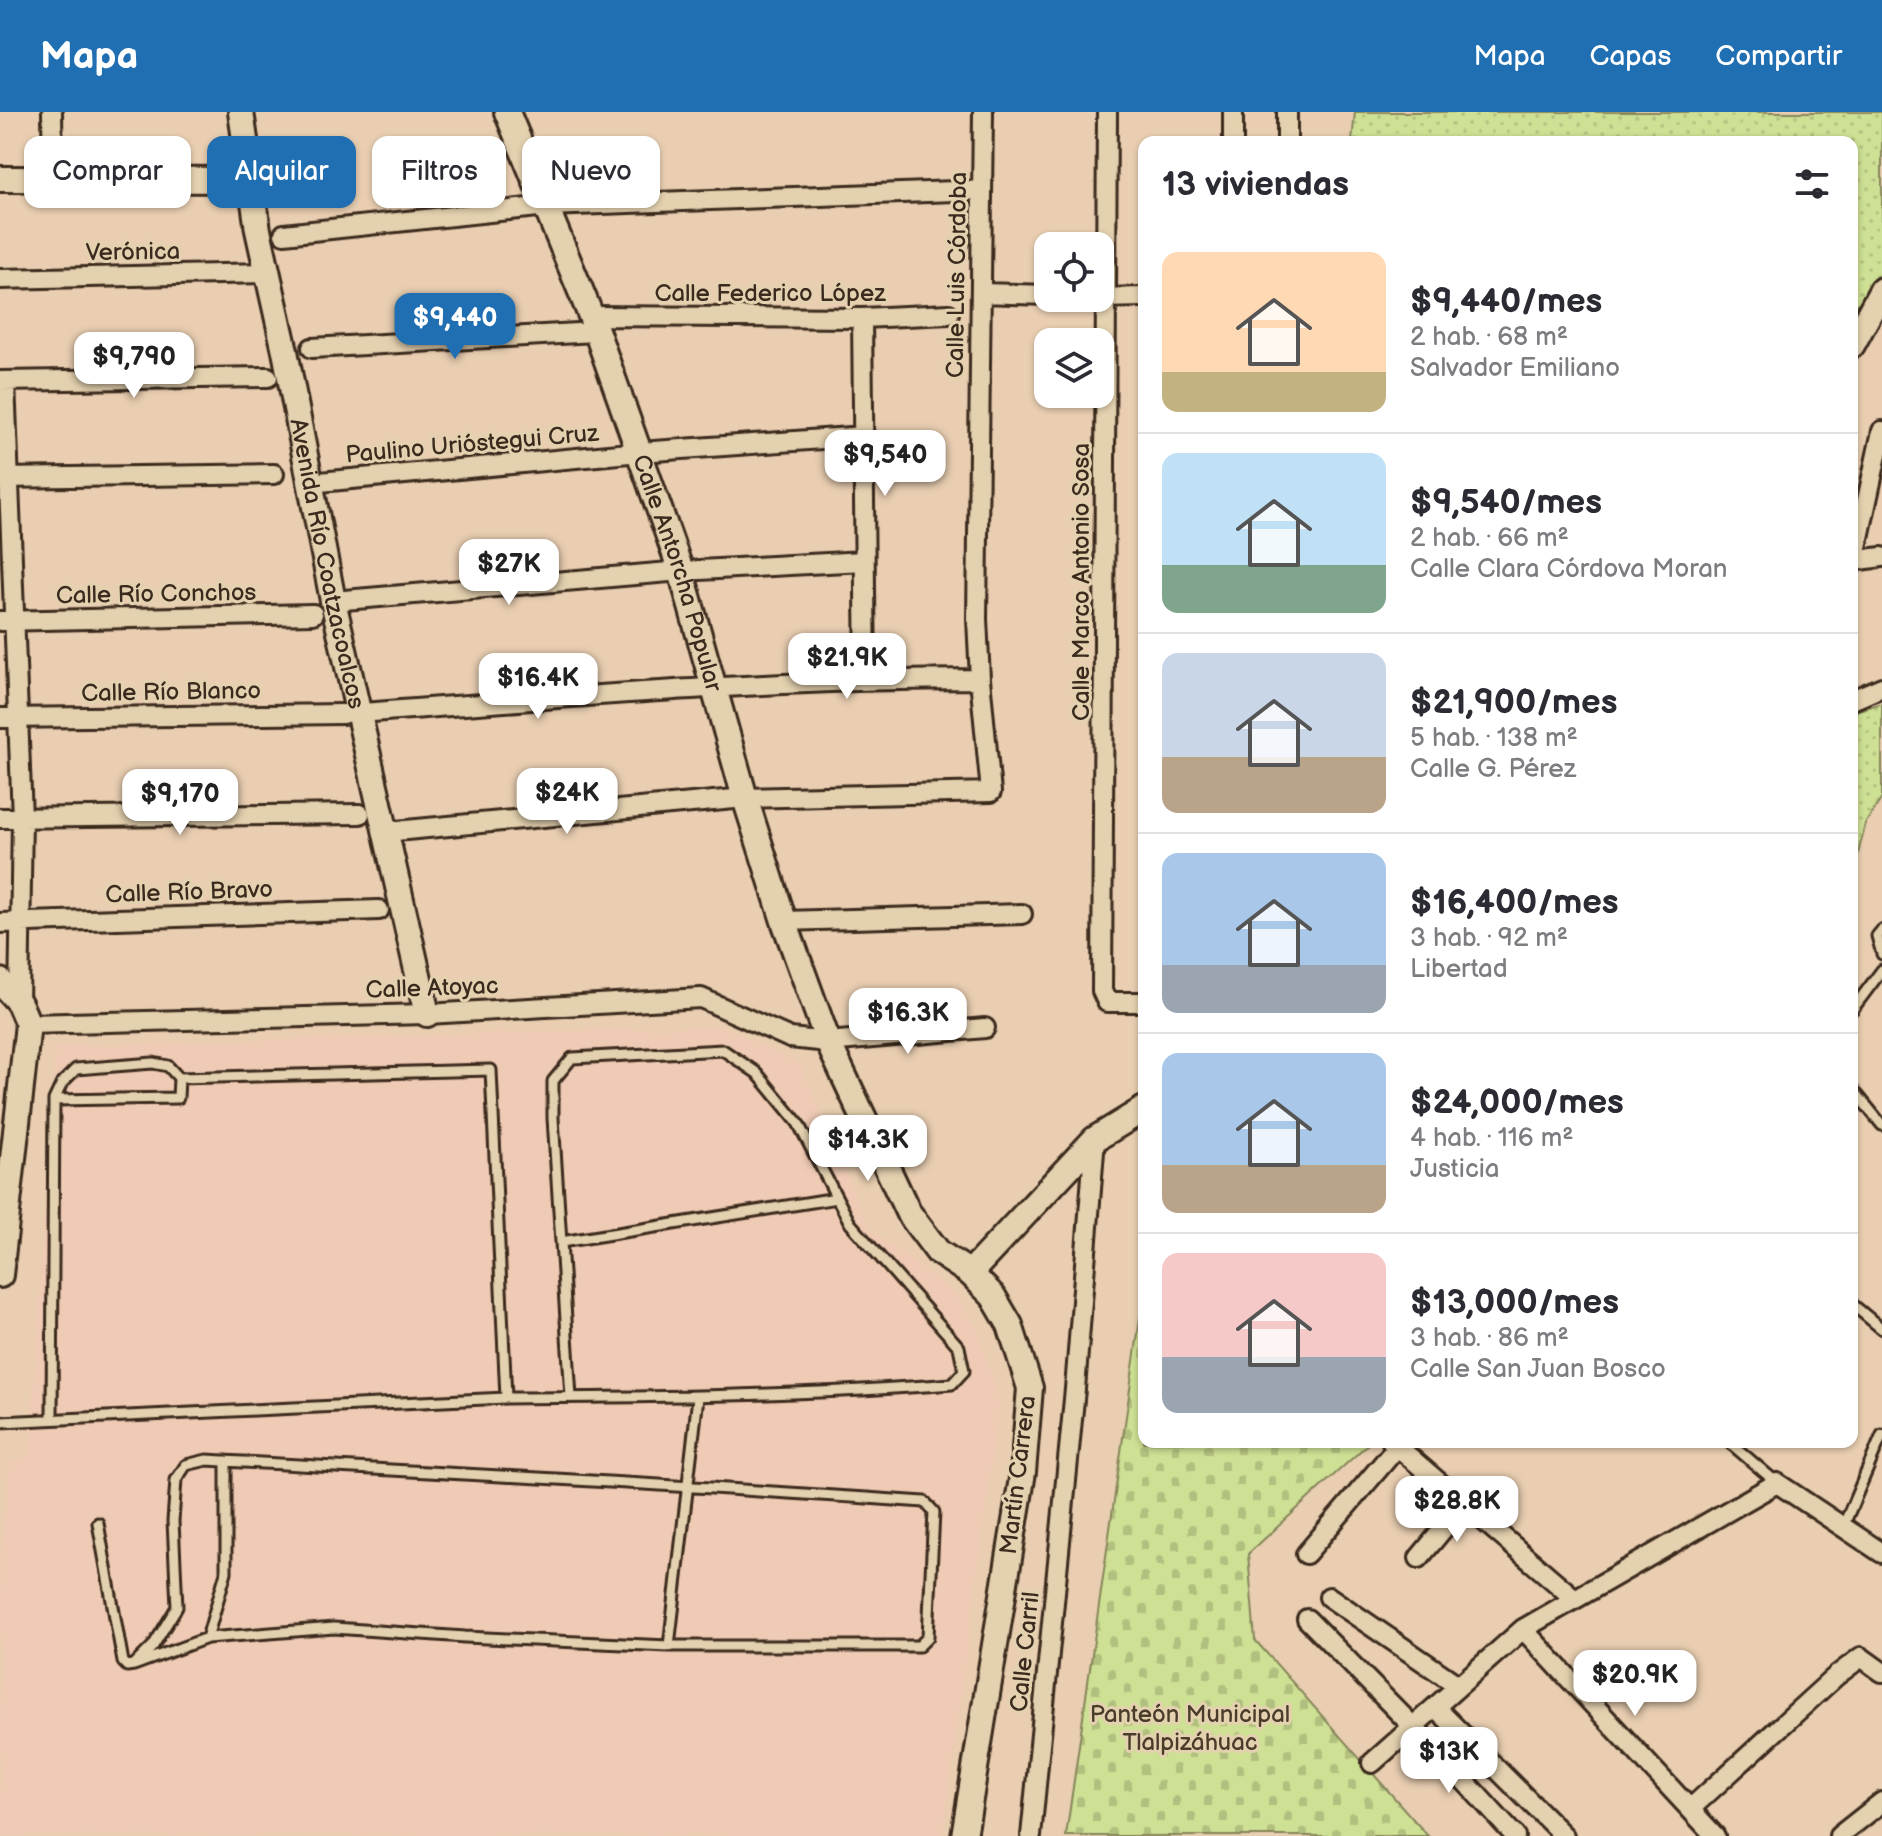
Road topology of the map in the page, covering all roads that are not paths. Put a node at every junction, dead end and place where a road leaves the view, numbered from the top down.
1 (52, 112) edge
2 (507, 112) edge
3 (983, 112) edge
4 (1107, 112) edge
5 (1233, 112) edge
6 (1287, 112) edge
7 (246, 114) edge
8 (52, 136) edge
9 (248, 136) edge
10 (1233, 136) edge
11 (1287, 136) edge
12 (522, 147) edge
13 (0, 179) edge
14 (24, 179) edge
15 (982, 190) junction
16 (660, 202) edge
17 (256, 208) edge
18 (528, 208) edge
19 (548, 208) edge
20 (1104, 232) edge
21 (284, 234) dead end
22 (267, 273) junction
23 (0, 279) edge
24 (1882, 290) edge
25 (981, 293) junction
26 (1034, 295) edge
27 (1138, 297) edge
28 (1114, 298) edge
29 (1103, 312) edge
30 (949, 314) dead end
31 (862, 318) junction
32 (593, 324) junction
33 (1858, 334) edge
34 (312, 348) dead end
35 (268, 377) dead end
36 (3, 381) edge
37 (1882, 431) edge
38 (864, 436) junction
39 (640, 452) junction
40 (274, 474) dead end
41 (4, 478) edge
42 (309, 483) junction
43 (1858, 539) edge
44 (1882, 557) edge
45 (1858, 560) edge
46 (864, 561) junction
47 (681, 571) junction
48 (323, 608) junction
49 (7, 621) edge
50 (866, 679) junction
51 (980, 679) junction
52 (713, 687) junction
53 (1882, 687) edge
54 (1858, 697) edge
55 (351, 714) junction
56 (9, 718) edge
57 (745, 798) junction
58 (360, 814) dead end
59 (0, 818) edge
60 (22, 818) junction
61 (385, 832) junction
62 (379, 910) dead end
63 (1022, 914) dead end
64 (784, 921) junction
65 (20, 922) junction
66 (0, 923) edge
67 (1882, 930) edge
68 (1882, 954) edge
69 (1882, 970) edge
70 (0, 981) edge
71 (1138, 1002) edge
72 (1858, 1002) edge
73 (24, 1013) junction
74 (427, 1014) junction
75 (985, 1028) dead end
76 (828, 1042) junction
77 (179, 1078) junction
78 (1858, 1095) edge
79 (54, 1100) junction
80 (1138, 1113) edge
81 (10, 1116) edge
82 (1882, 1125) edge
83 (1095, 1139) junction
84 (837, 1198) junction
85 (561, 1242) junction
86 (970, 1273) junction
87 (0, 1275) edge
88 (1858, 1309) edge
89 (1882, 1329) edge
90 (571, 1397) junction
91 (698, 1397) junction
92 (506, 1398) junction
93 (52, 1419) junction
94 (0, 1422) edge
95 (1882, 1435) edge
96 (1391, 1448) edge
97 (1399, 1448) edge
98 (1736, 1448) edge
99 (226, 1461) junction
100 (1777, 1483) junction
101 (687, 1485) junction
102 (1464, 1504) junction
103 (98, 1523) dead end
104 (1843, 1527) junction
105 (1882, 1553) edge
106 (1306, 1554) dead end
107 (1419, 1558) dead end
108 (1329, 1597) dead end
109 (1575, 1599) junction
110 (1307, 1619) dead end
111 (1523, 1629) junction
112 (207, 1638) junction
113 (669, 1646) junction
114 (134, 1665) junction
115 (1882, 1672) edge
116 (1459, 1686) junction
117 (1435, 1707) junction
118 (1411, 1727) junction
119 (1485, 1754) junction
120 (1372, 1763) dead end
121 (1462, 1778) junction
122 (1882, 1802) edge
123 (1690, 1809) junction
124 (1554, 1833) edge
125 (964, 1836) edge
126 (1031, 1836) edge
127 (1515, 1836) edge
128 (1715, 1836) edge
129 (1839, 1836) edge

1 - 8 street
2 - 12 main road, Calle Antorcha Popular
3 - 15 street, Calle Luis Córdoba
4 - 20 street, Calle Marco Antonio Sosa
5 - 10 street
6 - 11 street
7 - 9 main road, Avenida Río Coatzacoalcos
13 - 14 main road
15 - 16 street
15 - 25 street, Calle Luis Córdoba
17 - 22 main road, Avenida Río Coatzacoalcos
18 - 21 street
19 - 32 main road, Calle Antorcha Popular
22 - 23 street, Verónica
22 - 42 main road, Avenida Río Coatzacoalcos
24 - 33 main road
25 - 26 street
25 - 51 street, Calle Luis Córdoba
27 - 28 street
29 - 71 street, Calle Marco Antonio Sosa
30 - 31 street, Calle Federico López
31 - 32 street, Calle Federico López
31 - 38 street
32 - 34 street, Calle Federico López
32 - 39 main road, Calle Antorcha Popular
35 - 36 street
36 - 41 street
37 - 43 street
38 - 39 street, Paulino Urióstegui Cruz
38 - 46 street
39 - 42 street, Paulino Urióstegui Cruz
39 - 47 main road, Calle Antorcha Popular
40 - 41 street
41 - 49 street
42 - 48 main road, Avenida Río Coatzacoalcos
44 - 45 street
46 - 47 street, Calle Río Conchos
46 - 50 street
47 - 48 street, Calle Río Conchos
47 - 52 main road, Calle Antorcha Popular
48 - 49 street, Calle Río Conchos
48 - 55 main road, Avenida Río Coatzacoalcos
49 - 56 street
50 - 51 street, Calle Río Blanco
50 - 52 street, Calle Río Blanco
51 - 57 street, Calle Luis Córdoba
52 - 55 street, Calle Río Blanco
52 - 57 main road, Calle Antorcha Popular
53 - 54 street
55 - 56 street, Calle Río Blanco
55 - 61 main road, Avenida Río Coatzacoalcos
56 - 60 street
57 - 61 street
57 - 64 main road, Calle Antorcha Popular
58 - 60 street
59 - 60 street
60 - 65 street
61 - 74 main road, Avenida Río Coatzacoalcos
62 - 65 street, Calle Río Bravo
63 - 64 street
64 - 76 main road, Calle Antorcha Popular
65 - 66 street, Calle Río Bravo
65 - 73 street
67 - 68 lane
69 - 72 lane
70 - 73 main road
73 - 74 street, Calle Atoyac
73 - 81 main road
74 - 76 street, Calle Atoyac
75 - 76 street, Calle Atoyac
76 - 86 main road, Martín Carrera
77 - 79 lane
77 - 79 lane
77 - 92 lane
78 - 82 lane
79 - 93 lane
80 - 83 main road
81 - 87 main road
83 - 86 main road
83 - 126 street, Calle Carril
84 - 85 lane
84 - 85 lane
84 - 91 lane
85 - 90 lane
86 - 125 main road, Martín Carrera
88 - 89 lane
90 - 91 lane
90 - 92 lane
91 - 101 lane
92 - 93 lane
93 - 94 lane
95 - 104 lane
96 - 106 street
97 - 102 street
98 - 100 lane
99 - 101 lane
99 - 112 lane
99 - 114 lane
100 - 104 street
100 - 109 street
101 - 113 lane
101 - 113 lane
102 - 107 street
102 - 109 street
103 - 114 lane
104 - 105 street
108 - 116 street
109 - 111 street
110 - 118 street
111 - 116 street
111 - 123 street
112 - 113 lane
112 - 114 lane
115 - 123 street
116 - 117 street
117 - 118 street
117 - 119 street
118 - 120 street
118 - 121 street
119 - 121 street
119 - 124 street
121 - 127 street
122 - 129 street
123 - 128 street

